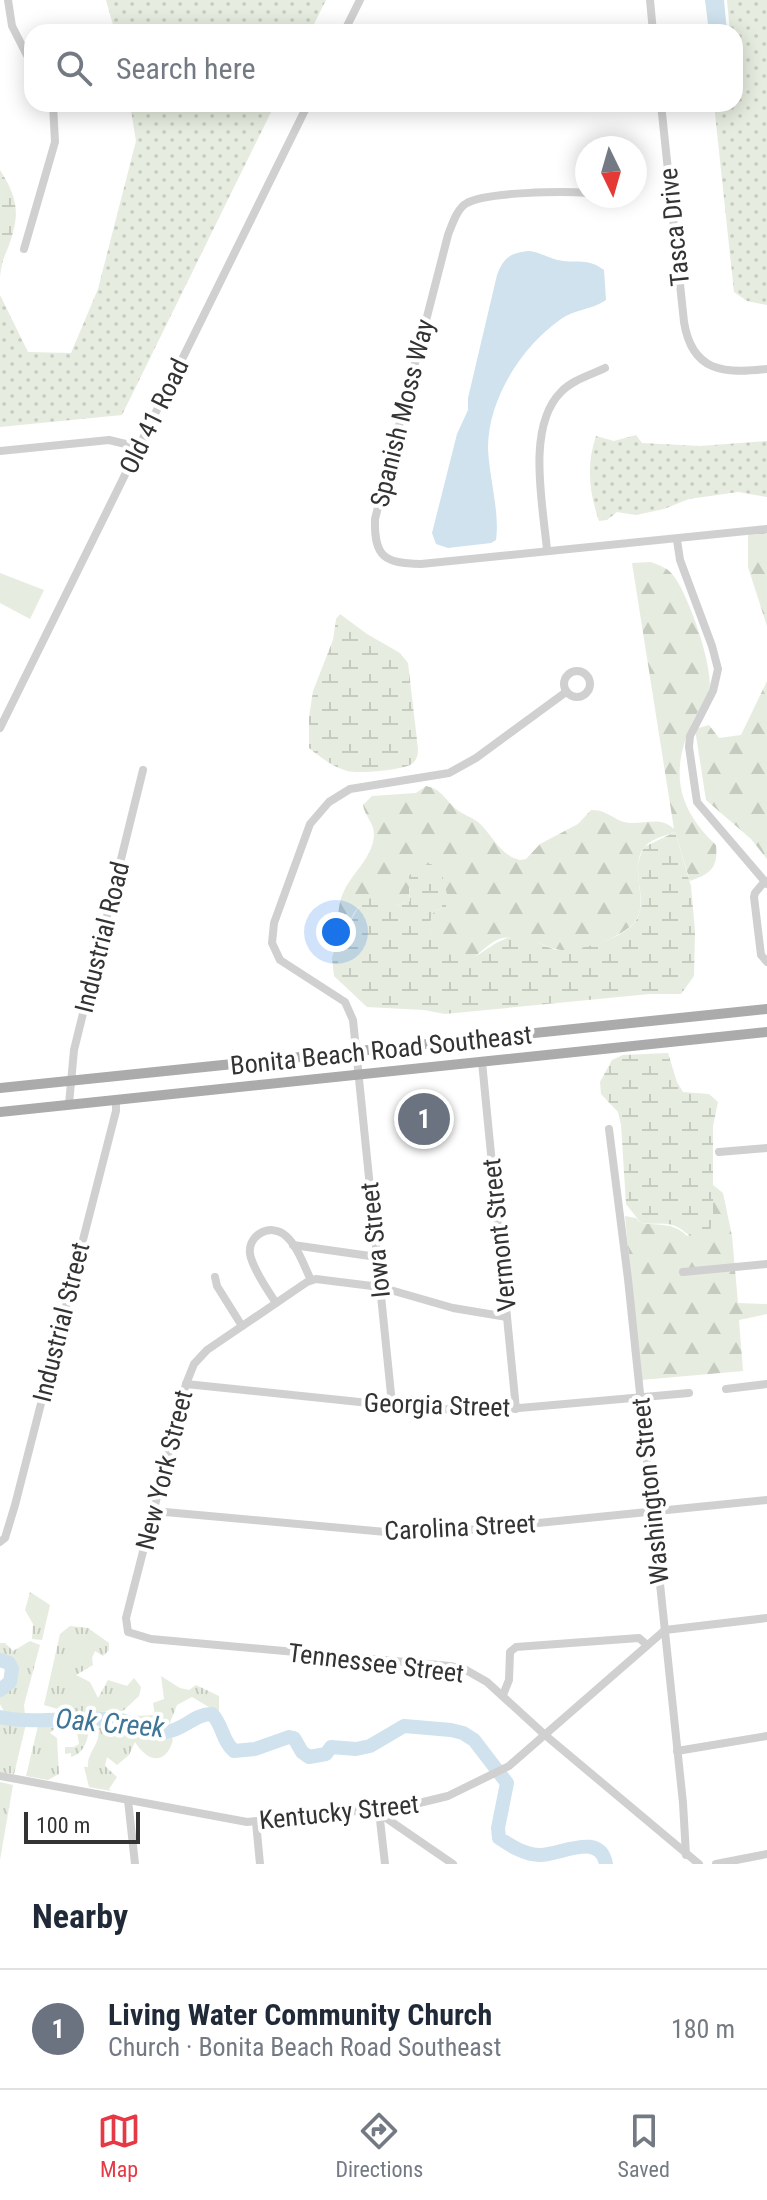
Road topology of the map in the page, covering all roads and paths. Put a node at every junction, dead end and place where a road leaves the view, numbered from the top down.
1 (8, 0) edge
2 (360, 0) edge
3 (650, 0) edge
4 (348, 24) edge
5 (652, 24) edge
6 (24, 49) edge
7 (53, 112) edge
8 (304, 112) edge
9 (662, 112) edge
10 (575, 192) edge
11 (24, 249) dead end
12 (605, 368) dead end
13 (767, 369) edge
14 (138, 447) junction
15 (0, 451) edge
16 (767, 529) edge
17 (677, 540) junction
18 (547, 550) junction
19 (566, 692) dead end
20 (0, 728) edge
21 (143, 770) dead end
22 (766, 882) edge
23 (758, 929) junction
24 (767, 934) edge
25 (767, 962) edge
26 (767, 1009) edge
27 (767, 1032) edge
28 (356, 1052) junction
29 (482, 1062) junction
30 (359, 1075) junction
31 (70, 1081) junction
32 (0, 1088) edge
33 (116, 1100) junction
34 (69, 1104) junction
35 (0, 1112) edge
36 (609, 1129) dead end
37 (767, 1148) edge
38 (719, 1152) dead end
39 (293, 1245) junction
40 (377, 1257) junction
41 (767, 1264) edge
42 (683, 1272) dead end
43 (215, 1277) dead end
44 (311, 1280) junction
45 (380, 1287) junction
46 (276, 1303) junction
47 (507, 1317) junction
48 (242, 1326) junction
49 (186, 1384) junction
50 (767, 1384) edge
51 (726, 1389) dead end
52 (689, 1393) dead end
53 (640, 1398) junction
54 (392, 1404) junction
55 (516, 1409) junction
56 (767, 1500) edge
57 (154, 1511) junction
58 (653, 1512) junction
59 (0, 1542) edge
60 (767, 1618) edge
61 (665, 1630) junction
62 (128, 1632) joint
63 (647, 1645) junction
64 (503, 1695) junction
65 (545, 1735) junction
66 (767, 1736) edge
67 (677, 1751) junction
68 (0, 1776) edge
69 (128, 1800) junction
70 (379, 1810) junction
71 (256, 1822) junction
72 (767, 1854) edge
73 (686, 1855) junction
74 (135, 1864) edge
75 (260, 1864) edge
76 (385, 1864) edge
77 (453, 1864) edge
78 (699, 1864) edge
79 (716, 1864) edge

1 - 6 street
2 - 4 street
3 - 5 street
7 - 11 street
8 - 14 street, Old 41 Road
9 - 13 street, Tasca Drive
10 - 18 street, Spanish Moss Way
12 - 18 street
14 - 15 street
14 - 20 street, Old 41 Road
16 - 17 street, Spanish Moss Way
17 - 18 street, Spanish Moss Way
17 - 22 street
19 - 28 street, Iowa Street
21 - 31 street, Industrial Road
22 - 23 street
23 - 24 street
23 - 25 street
26 - 28 main road, Bonita Beach Road Southeast
27 - 29 main road, Bonita Beach Road Southeast
28 - 30 street, Iowa Street
28 - 31 main road, Bonita Beach Road Southeast
29 - 30 main road, Bonita Beach Road Southeast
29 - 47 street, Vermont Street
30 - 33 main road, Bonita Beach Road Southeast
30 - 40 street, Iowa Street
31 - 32 main road, Bonita Beach Road Southeast
31 - 34 street, Industrial Road
33 - 34 main road, Bonita Beach Road Southeast
33 - 59 street, Industrial Street
34 - 35 main road, Bonita Beach Road Southeast
36 - 53 street, Washington Street
37 - 38 street
39 - 40 street
39 - 44 street
39 - 46 street
40 - 45 street, Iowa Street
41 - 42 street
43 - 48 street
44 - 45 street
44 - 46 street, New York Street
45 - 47 street
45 - 54 street, Iowa Street
46 - 48 street, New York Street
47 - 55 street, Vermont Street
48 - 49 street, New York Street
49 - 54 street, Georgia Street
49 - 57 street, New York Street
50 - 51 street
52 - 53 street, Georgia Street
53 - 55 street, Georgia Street
53 - 58 street, Washington Street
54 - 55 street, Georgia Street
56 - 58 street, Carolina Street
57 - 58 street, Carolina Street
57 - 62 street, New York Street
58 - 61 street, Washington Street
60 - 61 street
61 - 63 street, Kentucky Street
61 - 67 street, Washington Street
62 - 64 street, Tennessee Street
63 - 64 street
63 - 65 street, Kentucky Street
64 - 65 street, Tennessee Street
65 - 70 street, Kentucky Street
65 - 73 street, Tennessee Street
66 - 67 street
67 - 73 street, Washington Street
68 - 69 street, Kentucky Street
69 - 71 street, Kentucky Street
69 - 74 street
70 - 71 street, Kentucky Street
70 - 76 street
70 - 77 street
71 - 75 street
72 - 79 street
73 - 78 street, Tennessee Street

